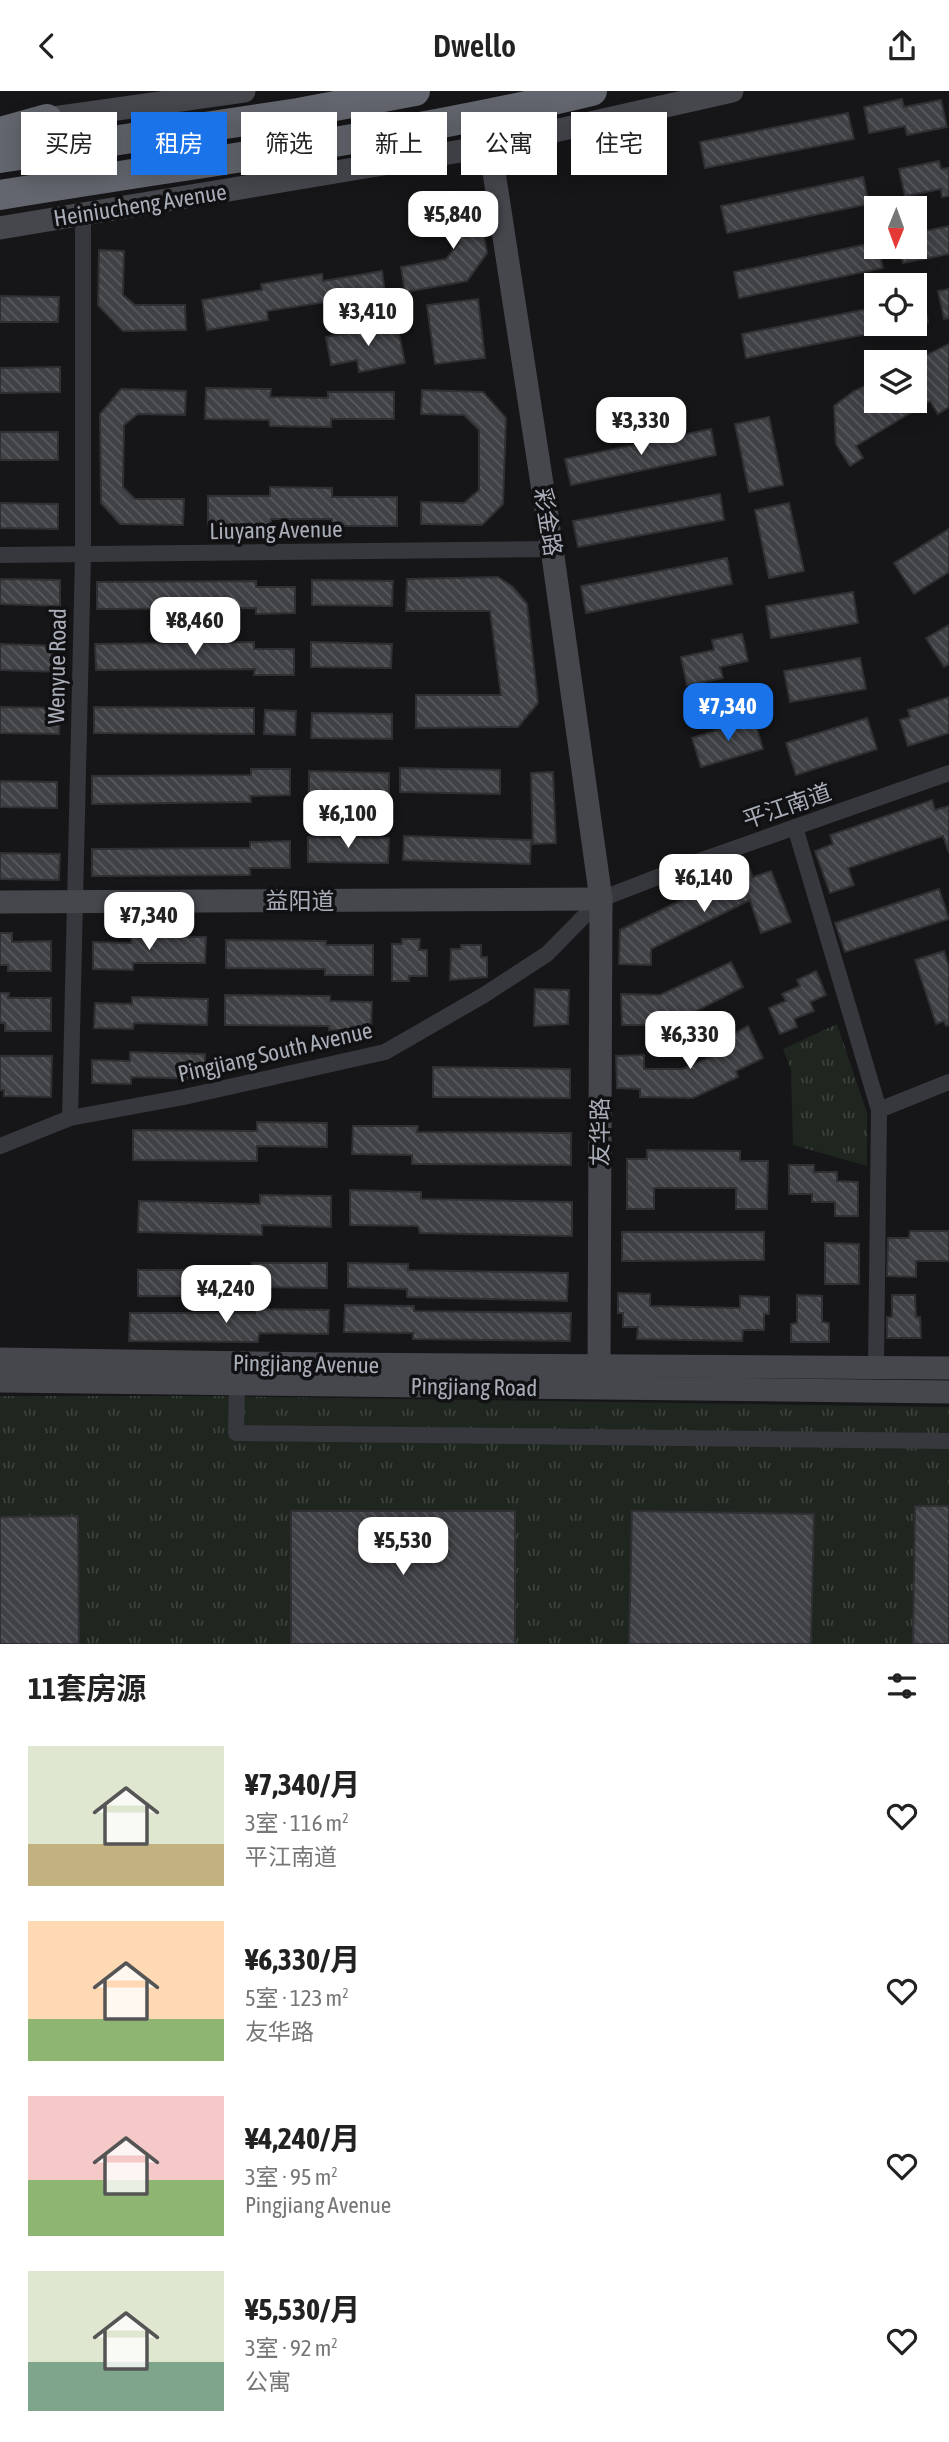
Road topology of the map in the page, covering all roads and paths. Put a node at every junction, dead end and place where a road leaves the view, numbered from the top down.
1 (244, 91) edge
2 (415, 91) edge
3 (592, 91) edge
4 (732, 91) edge
5 (96, 112) edge
6 (21, 122) edge
7 (0, 124) edge
8 (21, 126) edge
9 (557, 131) edge
10 (0, 132) edge
11 (461, 151) edge
12 (0, 158) edge
13 (494, 175) edge
14 (0, 195) edge
15 (83, 215) junction
16 (0, 228) edge
17 (552, 549) junction
18 (0, 555) edge
19 (83, 555) junction
20 (949, 773) edge
21 (795, 827) junction
22 (601, 899) junction
23 (0, 902) edge
24 (74, 902) junction
25 (949, 1082) edge
26 (879, 1109) junction
27 (70, 1118) junction
28 (0, 1146) edge
29 (0, 1359) edge
30 (599, 1365) junction
31 (876, 1367) junction
32 (949, 1368) edge
33 (0, 1381) edge
34 (237, 1384) junction
35 (949, 1392) edge
36 (949, 1441) edge

1 - 5 main road
2 - 12 highway
3 - 14 highway, Heiniucheng Avenue
4 - 9 main road, Heiniucheng Avenue
6 - 7 main road
8 - 10 highway
11 - 15 main road, Heiniucheng Avenue
13 - 17 main road, 彩金路
15 - 16 main road, Heiniucheng Avenue
15 - 19 street, Wenyue Road
17 - 19 street, Liuyang Avenue
17 - 22 main road, 彩金路
18 - 19 street, Liuyang Avenue
19 - 24 street, Wenyue Road
20 - 21 street, 平江南道
21 - 22 street, 平江南道
21 - 26 street
22 - 24 main road, 益阳道
22 - 27 street, Pingjiang South Avenue
22 - 30 main road, 友华路
23 - 24 main road, 益阳道
24 - 27 street, Wenyue Road
25 - 26 street
26 - 31 street
27 - 28 street, Pingjiang South Avenue
29 - 30 main road, Pingjiang Avenue
30 - 31 main road, Pingjiang Avenue
31 - 32 main road, Pingjiang Avenue
33 - 34 main road, Pingjiang Road
34 - 35 main road, Pingjiang Road
34 - 36 street

